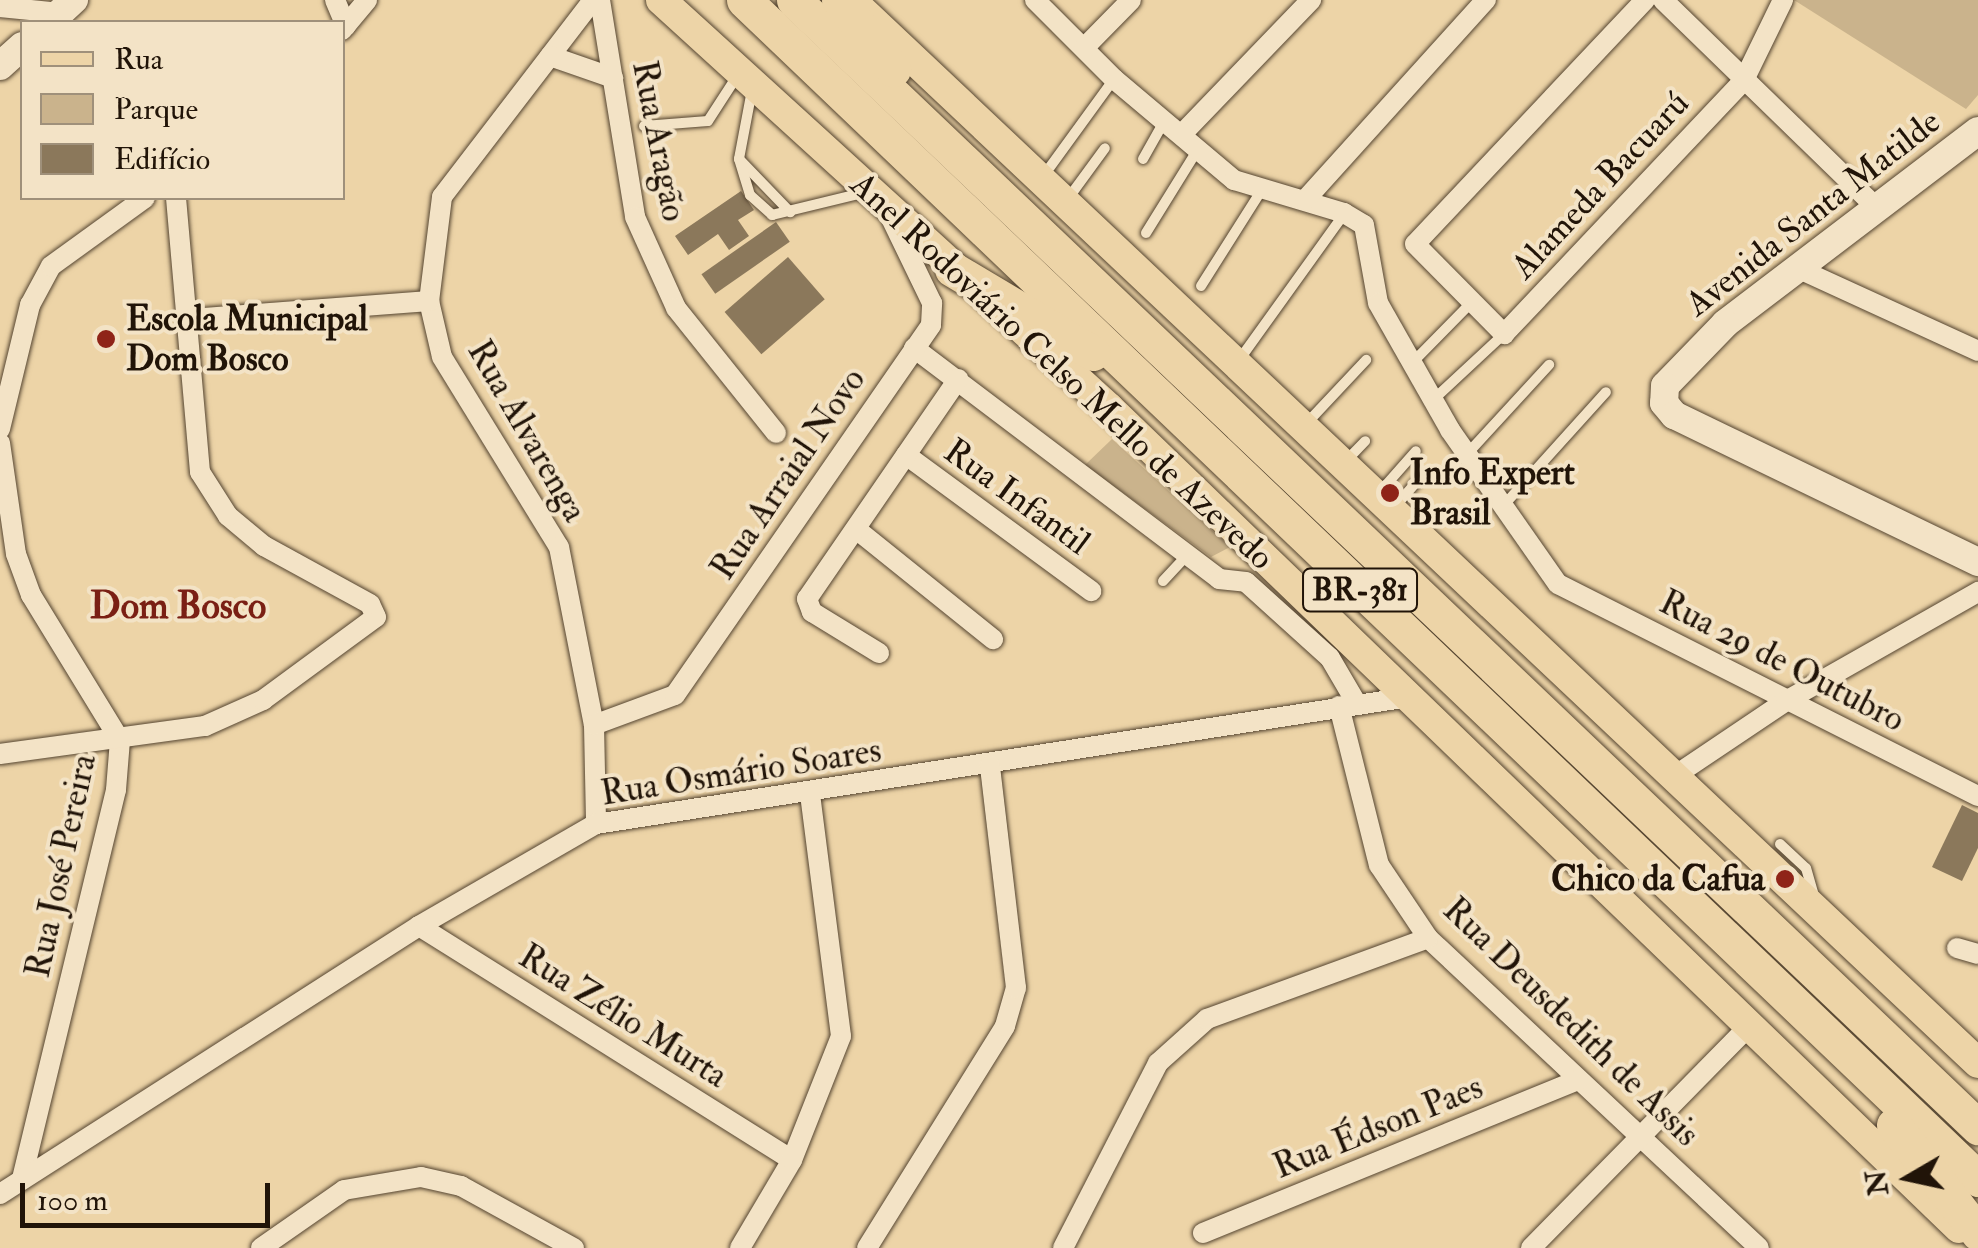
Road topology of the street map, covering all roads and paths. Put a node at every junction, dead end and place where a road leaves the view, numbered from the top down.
1 (367, 0) edge
2 (597, 0) edge
3 (662, 0) edge
4 (744, 0) edge
5 (794, 0) edge
6 (838, 0) edge
7 (850, 0) edge
8 (1035, 0) edge
9 (1131, 0) edge
10 (1311, 0) edge
11 (1486, 0) edge
12 (1645, 0) edge
13 (1664, 0) edge
14 (1783, 0) edge
15 (0, 7) edge
16 (62, 12) edge
17 (345, 27) edge
18 (20, 48) edge
19 (1084, 48) junction
20 (550, 56) junction
21 (0, 66) edge
22 (613, 78) junction
23 (1114, 78) junction
24 (747, 79) junction
25 (1744, 80) junction
26 (644, 126) dead end
27 (1174, 126) junction
28 (1978, 131) edge
29 (1105, 148) dead end
30 (1199, 148) junction
31 (739, 158) junction
32 (1143, 159) dead end
33 (964, 161) junction
34 (1050, 167) dead end
35 (1260, 191) junction
36 (142, 200) edge
37 (176, 200) edge
38 (878, 200) junction
39 (1066, 200) junction
40 (1305, 200) junction
41 (1879, 210) junction
42 (790, 212) junction
43 (1344, 213) junction
44 (1146, 233) dead end
45 (952, 268) junction
46 (1796, 268) junction
47 (1201, 286) dead end
48 (430, 301) junction
49 (1471, 303) junction
50 (191, 319) junction
51 (1504, 334) junction
52 (914, 348) junction
53 (1978, 351) edge
54 (1366, 360) dead end
55 (1412, 363) junction
56 (1549, 364) dead end
57 (1236, 365) junction
58 (958, 379) junction
59 (1148, 385) junction
60 (1606, 392) dead end
61 (1434, 400) junction
62 (1302, 428) junction
63 (0, 429) edge
64 (776, 433) dead end
65 (1366, 441) dead end
66 (0, 443) edge
67 (1416, 451) dead end
68 (1467, 454) junction
69 (906, 455) junction
70 (1341, 467) junction
71 (1419, 480) dead end
72 (1503, 505) junction
73 (1382, 506) junction
74 (856, 529) junction
75 (1188, 553) junction
76 (1978, 562) edge
77 (1163, 581) dead end
78 (1090, 591) dead end
79 (1978, 592) edge
80 (993, 638) dead end
81 (879, 652) dead end
82 (1410, 697) junction
83 (1786, 701) junction
84 (1348, 705) junction
85 (594, 725) junction
86 (120, 740) junction
87 (0, 754) edge
88 (990, 766) junction
89 (1672, 777) junction
90 (810, 794) junction
91 (1978, 796) edge
92 (596, 824) junction
93 (1780, 844) dead end
94 (1815, 916) junction
95 (419, 926) junction
96 (1428, 938) junction
97 (1747, 1028) junction
98 (1836, 1049) junction
99 (1978, 1063) edge
100 (1578, 1080) junction
101 (1978, 1127) edge
102 (1641, 1134) junction
103 (792, 1160) junction
104 (1978, 1178) edge
105 (22, 1180) junction
106 (0, 1194) edge
107 (1978, 1233) edge
108 (1203, 1234) dead end
109 (1978, 1246) edge
110 (261, 1248) edge
111 (574, 1248) edge
112 (740, 1248) edge
113 (867, 1248) edge
114 (1063, 1248) edge
115 (1531, 1248) edge
116 (1759, 1248) edge

1 - 17 street
2 - 20 street, Rua Alvarenga
2 - 22 street, Rua Aragão
3 - 24 main road, Anel Rodoviário Celso Mello de Azevedo
4 - 59 highway, Anel Rodoviário Celso Mello de Azevedo / BR-381
5 - 33 highway, BR-381
6 - 33 highway
7 - 39 main road
8 - 19 street
9 - 19 street
10 - 27 street
11 - 40 street
12 - 49 street
13 - 25 street
14 - 25 street, Alameda Bacuarú
15 - 16 street
18 - 21 street
19 - 23 street
20 - 22 street
20 - 48 street, Rua Alvarenga
22 - 64 street, Rua Aragão
23 - 27 street
23 - 34 lane
24 - 26 lane
24 - 31 lane
24 - 38 main road, Anel Rodoviário Celso Mello de Azevedo
25 - 41 street
25 - 51 street, Alameda Bacuarú
27 - 30 street
27 - 32 lane
28 - 41 street, Avenida Santa Matilde
29 - 39 lane
30 - 35 street
30 - 44 lane
31 - 42 lane
31 - 42 lane
33 - 101 highway, BR-381
35 - 40 street
35 - 47 lane
36 - 63 street
37 - 50 street
38 - 42 lane
38 - 45 main road, Anel Rodoviário Celso Mello de Azevedo
38 - 52 street, Rua Arraial Novo
39 - 57 main road
40 - 43 street
41 - 46 street, Avenida Santa Matilde
43 - 55 street
43 - 57 lane
45 - 59 highway
45 - 82 main road, Anel Rodoviário Celso Mello de Azevedo
46 - 53 street
46 - 76 street, Avenida Santa Matilde
48 - 50 street
48 - 85 street, Rua Alvarenga
49 - 51 street
49 - 55 lane
50 - 86 street
51 - 61 lane
52 - 58 street, Rua Deusdedith de Assis
52 - 85 street, Rua Arraial Novo
54 - 62 lane
55 - 61 street
56 - 68 lane
57 - 62 main road
58 - 69 street
58 - 75 street, Rua Deusdedith de Assis
59 - 98 highway, Anel Rodoviário Celso Mello de Azevedo / BR-381
60 - 72 lane
61 - 68 street
62 - 70 main road
65 - 70 lane
66 - 86 street
67 - 73 lane
68 - 72 street
69 - 74 street
69 - 78 street, Rua Infantil
70 - 73 main road
71 - 73 lane
72 - 83 street, Rua 29 de Outubro
73 - 89 main road
74 - 80 street
74 - 81 street
75 - 77 lane
75 - 84 street, Rua Deusdedith de Assis
79 - 83 street
82 - 84 street, Rua Osmário Soares
82 - 97 main road, Anel Rodoviário Celso Mello de Azevedo
83 - 89 street
83 - 91 street, Rua 29 de Outubro
84 - 88 street, Rua Osmário Soares
84 - 96 street, Rua Deusdedith de Assis
85 - 92 street, Rua Alvarenga
86 - 87 street
86 - 105 street, Rua José Pereira
88 - 90 street, Rua Osmário Soares
88 - 113 street
89 - 94 main road
90 - 92 street, Rua Osmário Soares
90 - 103 street
92 - 95 street, Rua Osmário Soares
93 - 94 lane
94 - 99 main road
95 - 103 street, Rua Zélio Murta
95 - 105 street, Rua Osmário Soares
96 - 100 street, Rua Deusdedith de Assis
96 - 114 street
97 - 102 street
97 - 109 main road, Anel Rodoviário Celso Mello de Azevedo
98 - 104 highway, Anel Rodoviário Celso Mello de Azevedo / BR-381
98 - 107 highway
100 - 102 street, Rua Deusdedith de Assis
100 - 108 street, Rua Édson Paes
102 - 115 street
102 - 116 street, Rua Deusdedith de Assis
103 - 112 street
105 - 106 street, Rua Osmário Soares
110 - 111 street

